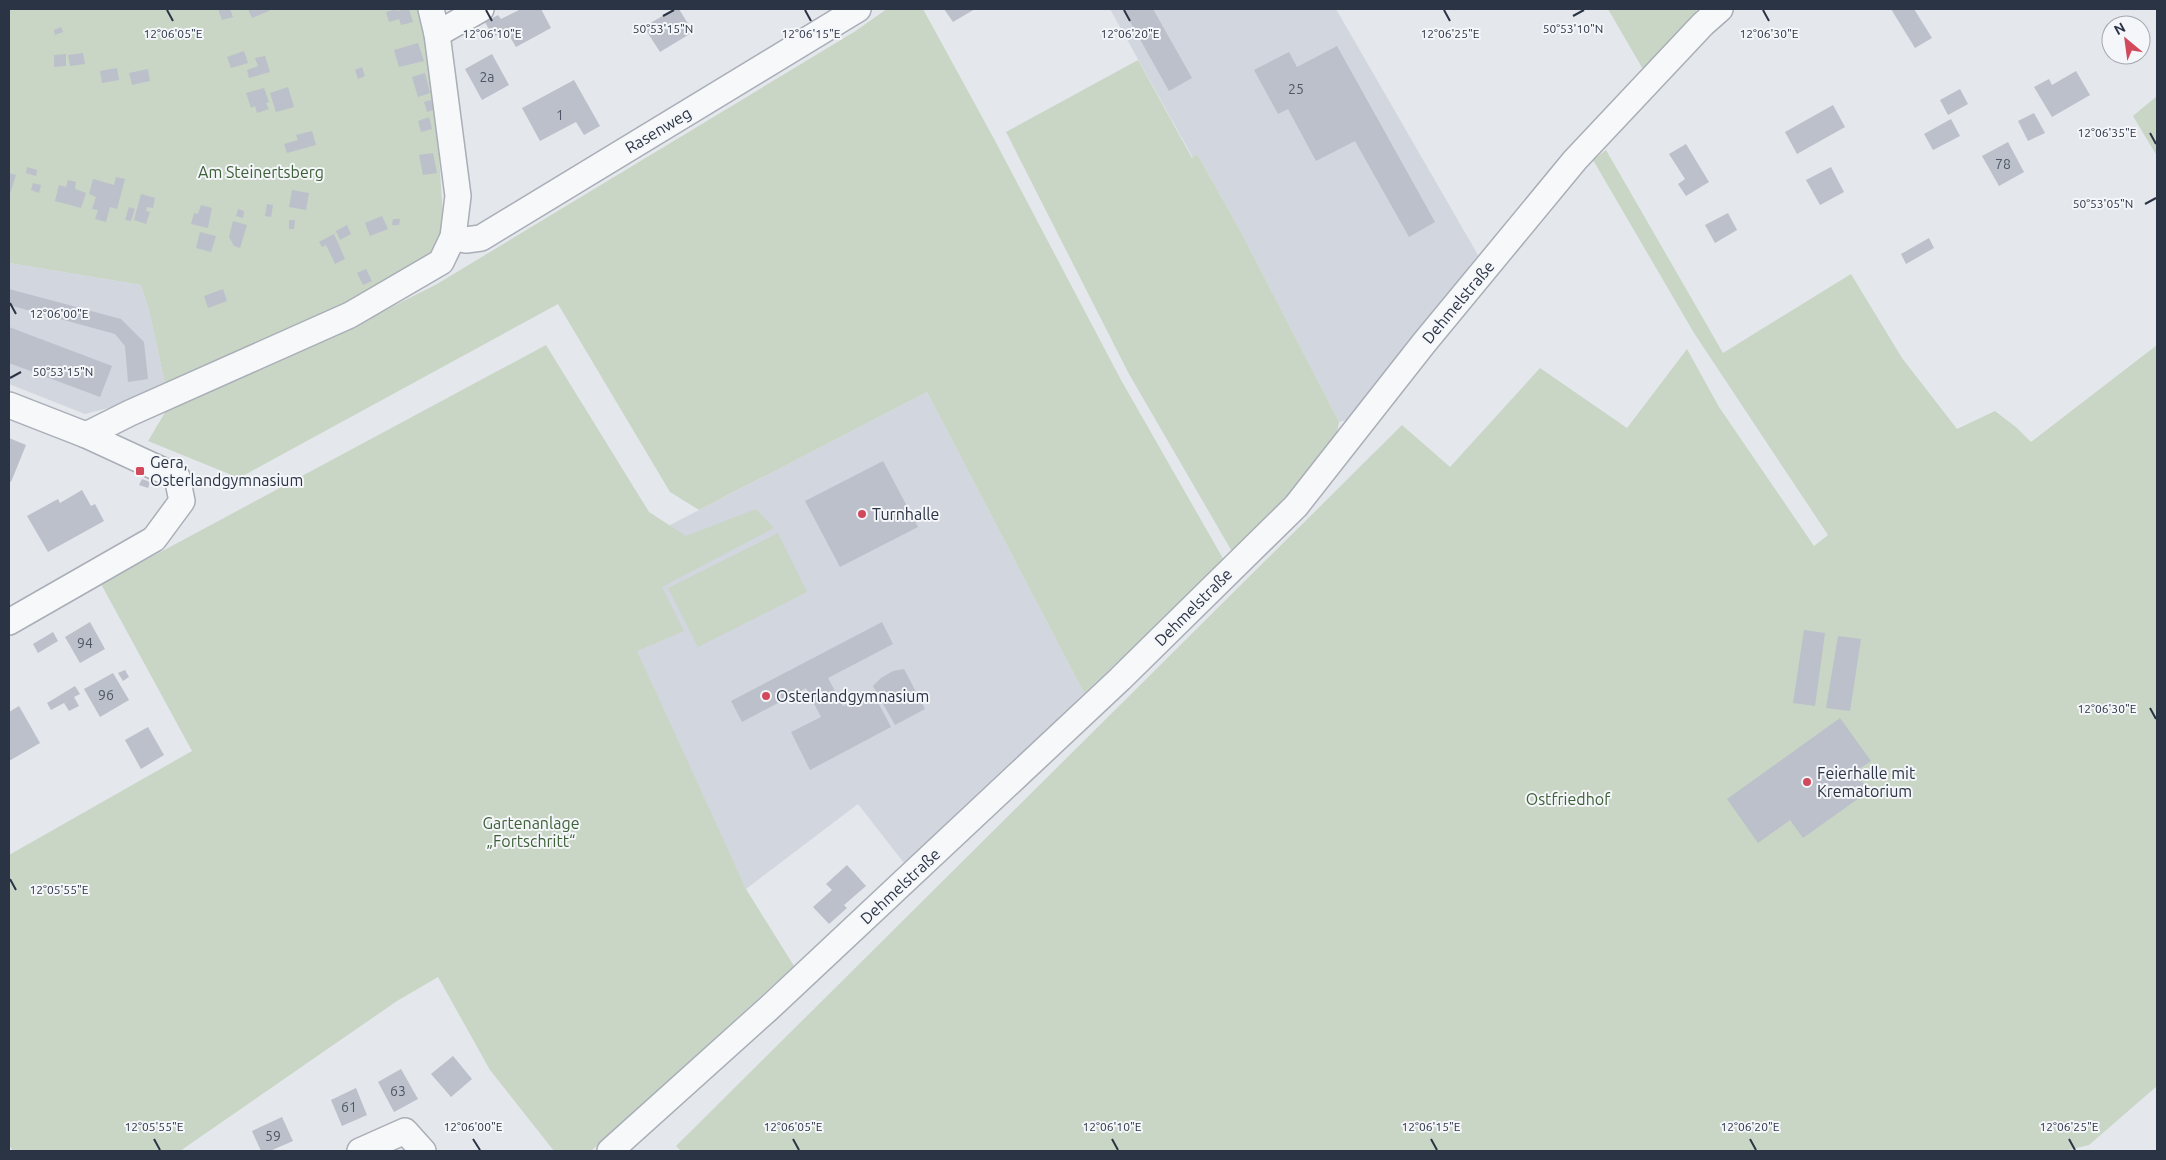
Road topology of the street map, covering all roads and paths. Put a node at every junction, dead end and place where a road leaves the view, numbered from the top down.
1 (431, 9) edge
2 (481, 9) edge
3 (858, 9) edge
4 (1720, 9) edge
5 (437, 34) junction
6 (453, 237) junction
7 (9, 405) edge
8 (86, 435) junction
9 (9, 622) edge
10 (360, 1151) edge
11 (423, 1151) edge
12 (610, 1151) edge

1 - 5 street
2 - 5 street
3 - 6 street, Rasenweg
4 - 12 street, Dehmelstraße
5 - 6 street
6 - 8 street
7 - 8 street
8 - 9 street
10 - 11 street

